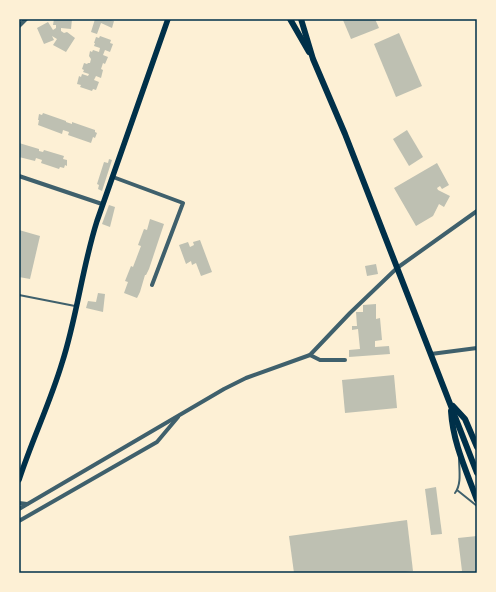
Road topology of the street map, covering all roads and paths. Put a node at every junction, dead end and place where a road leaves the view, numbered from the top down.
1 (26, 19) edge
2 (168, 19) edge
3 (290, 19) edge
4 (301, 19) edge
5 (19, 26) edge
6 (313, 59) junction
7 (19, 176) edge
8 (113, 177) junction
9 (102, 204) junction
10 (477, 211) edge
11 (398, 268) junction
12 (152, 286) dead end
13 (19, 295) edge
14 (76, 307) junction
15 (477, 348) edge
16 (431, 354) junction
17 (310, 356) junction
18 (345, 360) dead end
19 (451, 403) junction
20 (181, 413) junction
21 (477, 447) edge
22 (459, 450) junction
23 (477, 473) edge
24 (19, 480) edge
25 (458, 490) junction
26 (455, 493) dead end
27 (477, 500) edge
28 (19, 503) edge
29 (27, 504) junction
30 (477, 506) edge
31 (19, 509) edge
32 (19, 521) edge

1 - 5 street
2 - 8 main road
3 - 6 main road
4 - 6 main road
6 - 11 main road
7 - 9 street
8 - 9 main road
8 - 12 street
9 - 14 main road
10 - 11 street
11 - 16 main road
11 - 17 street
13 - 14 lane
14 - 24 main road
15 - 16 street
16 - 19 main road
17 - 18 street
17 - 20 street
19 - 21 main road
19 - 22 main road
19 - 23 main road
20 - 29 street
20 - 32 street
22 - 25 lane
22 - 27 main road
25 - 26 lane
25 - 30 lane
28 - 29 street
29 - 31 street

